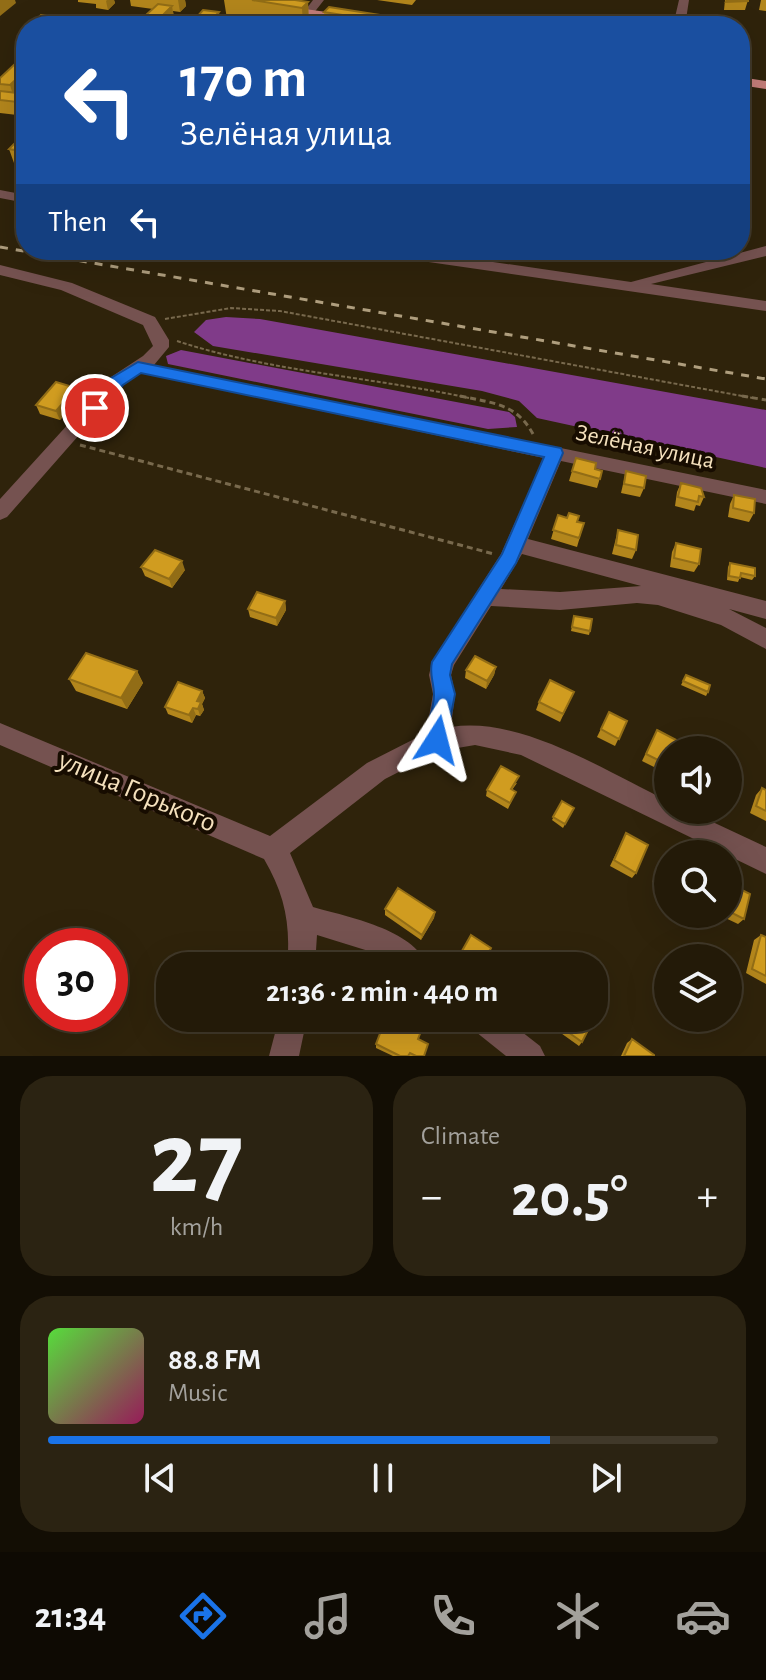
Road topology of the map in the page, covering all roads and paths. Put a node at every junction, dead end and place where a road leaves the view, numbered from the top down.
1 (319, 0) edge
2 (270, 7) edge
3 (309, 12) junction
4 (327, 15) joint
5 (334, 16) edge
6 (457, 260) edge
7 (730, 260) edge
8 (0, 270) edge
9 (626, 286) junction
10 (766, 306) edge
11 (155, 329) junction
12 (138, 367) junction
13 (766, 400) edge
14 (64, 441) junction
15 (546, 451) junction
16 (766, 497) edge
17 (0, 512) edge
18 (513, 551) junction
19 (487, 597) junction
20 (766, 610) edge
21 (766, 639) edge
22 (0, 734) edge
23 (437, 740) junction
24 (273, 850) junction
25 (766, 861) edge
26 (303, 917) junction
27 (303, 952) edge
28 (396, 952) edge
29 (290, 1032) edge
30 (499, 1032) edge
31 (284, 1056) edge
32 (530, 1056) edge

1 - 3 street
2 - 3 main road
3 - 4 main road
4 - 5 main road
6 - 9 street
7 - 9 street
8 - 11 street
9 - 10 street
11 - 12 street
11 - 13 path
11 - 15 path
12 - 14 street
12 - 15 street, Зелёная улица
14 - 17 street
14 - 18 path
15 - 16 street, Зелёная улица
15 - 18 street
18 - 19 street
18 - 20 street
19 - 21 street
19 - 23 street
22 - 24 street, улица Горького
23 - 24 street
23 - 25 street
24 - 26 street
26 - 27 street
26 - 28 street
29 - 31 street
30 - 32 street

